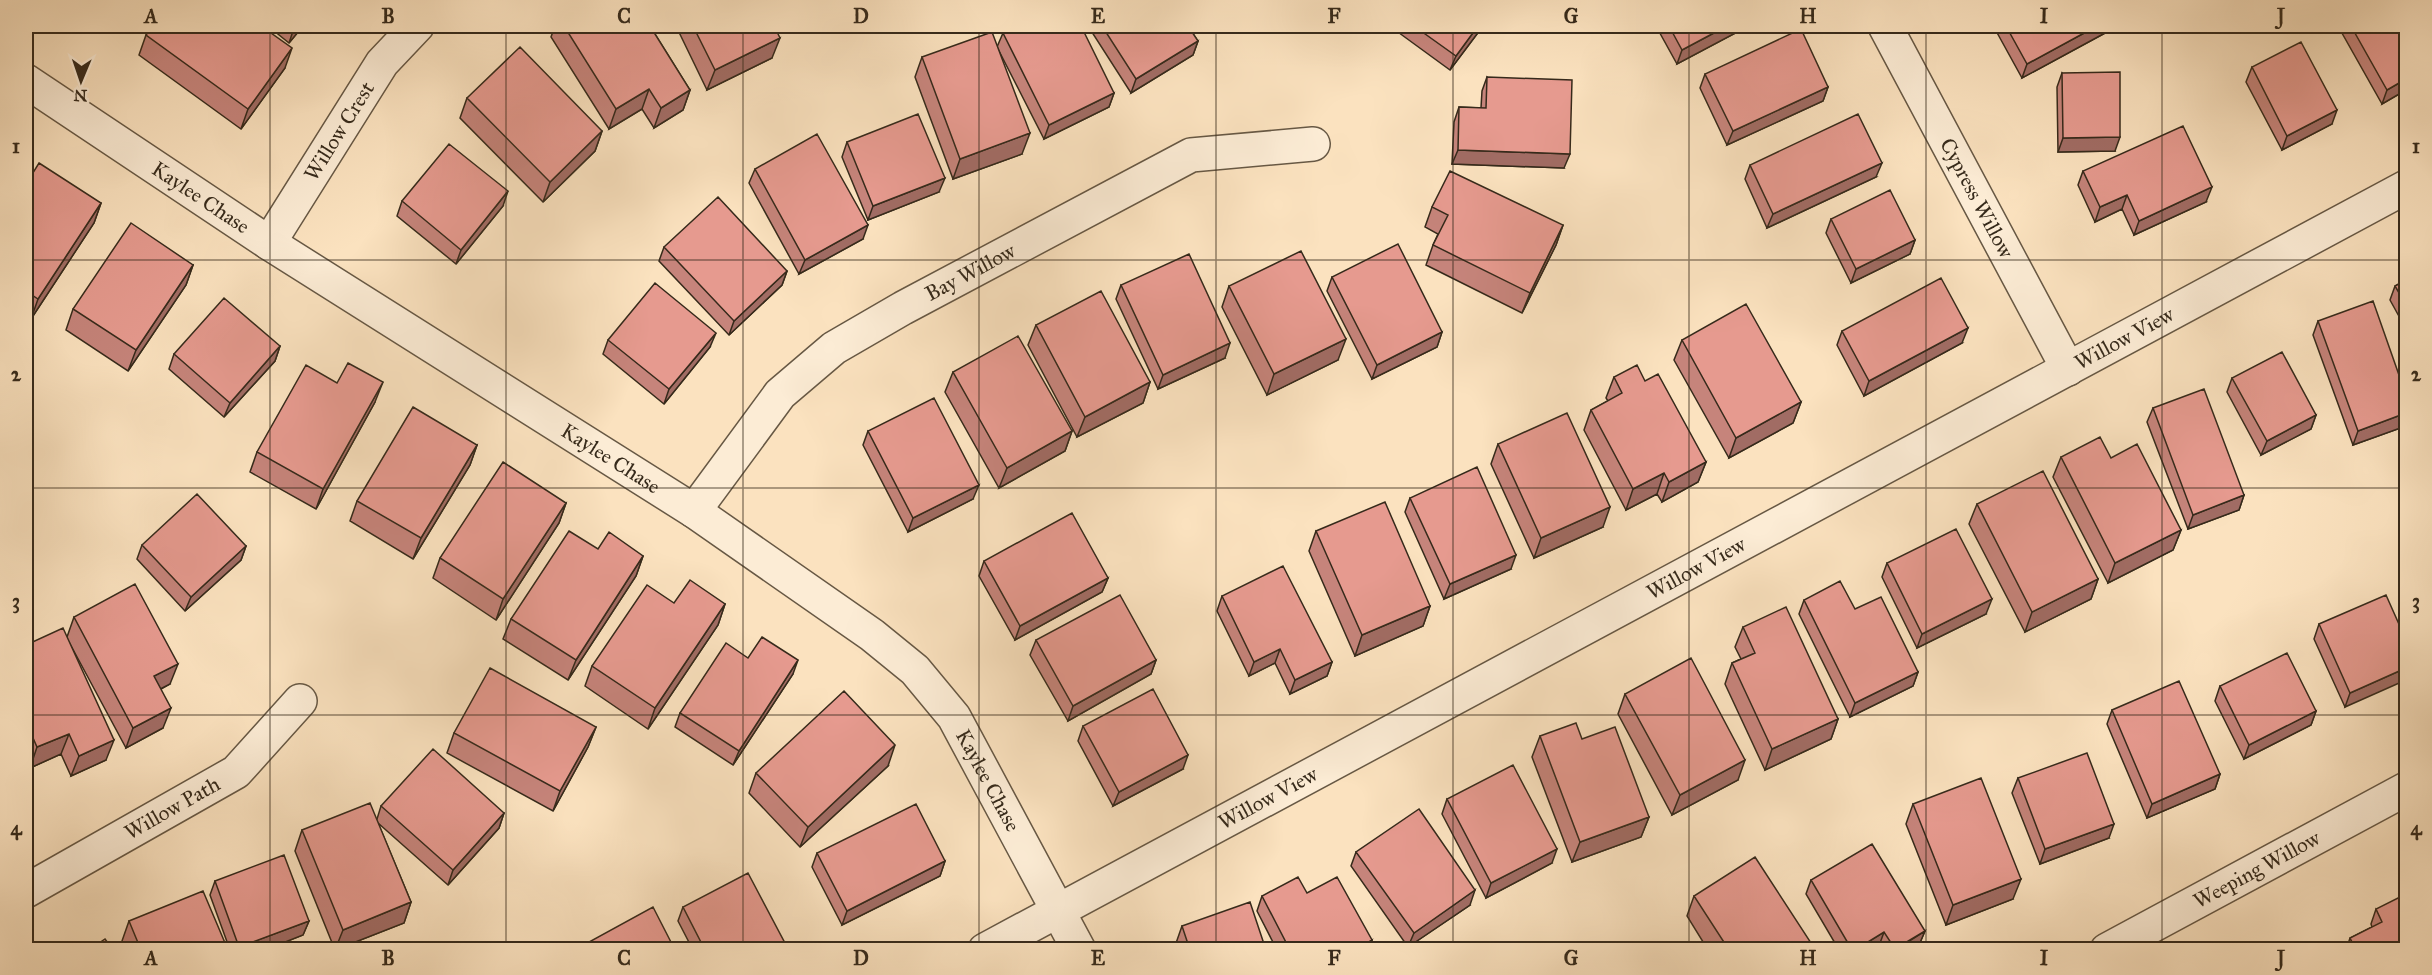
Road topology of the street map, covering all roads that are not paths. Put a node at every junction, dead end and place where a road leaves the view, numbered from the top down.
1 (417, 26) edge
2 (1885, 26) edge
3 (26, 81) edge
4 (1313, 144) dead end
5 (2406, 187) edge
6 (269, 243) junction
7 (2068, 369) junction
8 (694, 511) junction
9 (300, 701) dead end
10 (2406, 789) edge
11 (26, 891) edge
12 (1058, 910) junction
13 (985, 950) edge
14 (1079, 950) edge
15 (2107, 950) edge

1 - 6 street, Willow Crest
2 - 7 street, Cypress Willow
3 - 6 street, Kaylee Chase
4 - 8 street, Bay Willow
5 - 7 street, Willow View
6 - 8 street, Kaylee Chase
7 - 12 street, Willow View
8 - 12 street, Kaylee Chase
9 - 11 street, Willow Path
10 - 15 street, Weeping Willow
12 - 13 street, Willow View
12 - 14 street, Kaylee Chase

